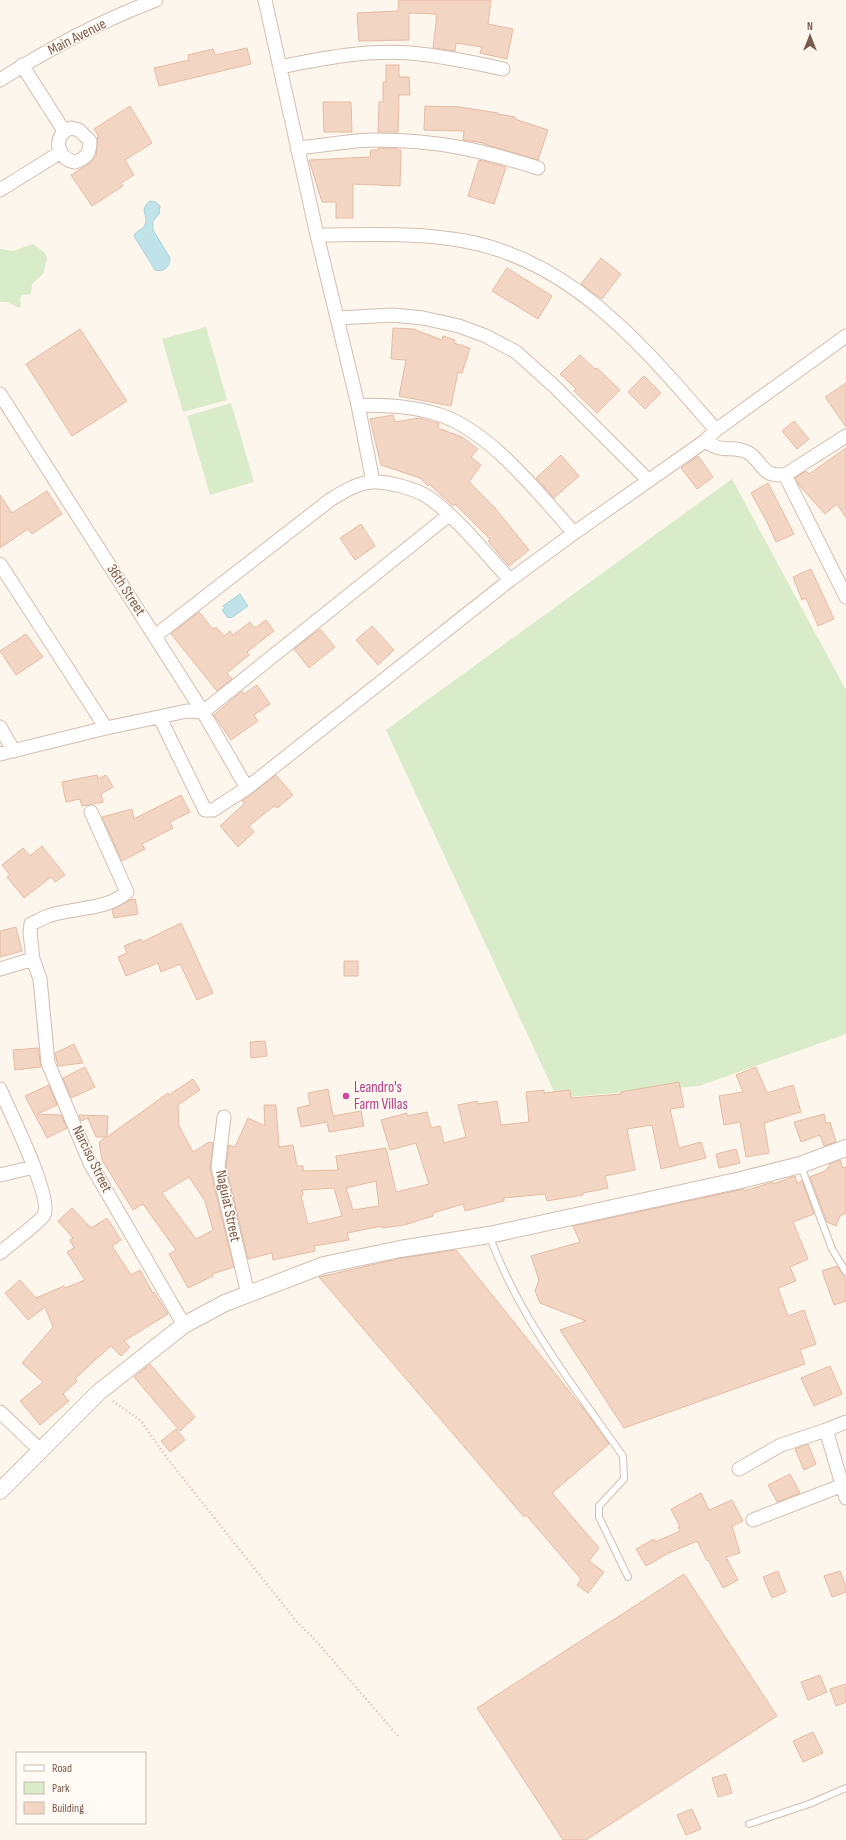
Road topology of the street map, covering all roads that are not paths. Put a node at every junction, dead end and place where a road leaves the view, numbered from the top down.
1 (156, 0) edge
2 (265, 0) edge
3 (22, 65) junction
4 (280, 67) junction
5 (503, 69) dead end
6 (0, 80) edge
7 (64, 131) junction
8 (297, 148) junction
9 (61, 152) junction
10 (538, 168) dead end
11 (0, 190) edge
12 (317, 235) junction
13 (338, 318) junction
14 (846, 336) edge
15 (1, 397) edge
16 (358, 405) junction
17 (716, 430) junction
18 (846, 436) edge
19 (705, 441) junction
20 (785, 475) junction
21 (648, 480) junction
22 (372, 482) junction
23 (449, 515) junction
24 (574, 533) junction
25 (0, 564) edge
26 (510, 580) junction
27 (846, 597) edge
28 (155, 636) junction
29 (203, 712) junction
30 (160, 718) junction
31 (0, 727) edge
32 (106, 728) junction
33 (14, 751) junction
34 (0, 754) edge
35 (247, 788) junction
36 (91, 812) dead end
37 (33, 959) junction
38 (0, 969) edge
39 (0, 1089) edge
40 (224, 1117) dead end
41 (846, 1148) edge
42 (800, 1165) junction
43 (34, 1167) junction
44 (0, 1175) edge
45 (488, 1235) junction
46 (0, 1253) edge
47 (846, 1272) edge
48 (248, 1294) junction
49 (184, 1325) junction
50 (0, 1412) edge
51 (846, 1422) edge
52 (826, 1430) junction
53 (41, 1451) junction
54 (739, 1469) dead end
55 (843, 1485) junction
56 (0, 1491) edge
57 (846, 1498) edge
58 (753, 1520) dead end
59 (628, 1577) dead end
60 (846, 1788) edge
61 (749, 1824) dead end

1 - 3 street, Main Avenue
2 - 4 street
3 - 6 street, Main Avenue
3 - 7 street
4 - 5 street
4 - 8 street
7 - 9 street
7 - 9 street
8 - 10 street
8 - 12 street
9 - 11 street
12 - 13 street
12 - 17 street
13 - 16 street
13 - 21 street
14 - 17 street
15 - 28 street, 36th Street
16 - 22 street
16 - 24 street
17 - 19 street
18 - 20 street
19 - 20 street
19 - 21 street
20 - 27 street
21 - 24 street
22 - 23 street
22 - 28 street
23 - 26 street
23 - 29 street
24 - 26 street
25 - 32 street
26 - 35 street
28 - 29 street, 36th Street
29 - 30 street
29 - 35 street, 36th Street
30 - 32 street
30 - 35 street
31 - 33 street
32 - 33 street
33 - 34 street
36 - 37 street, Narciso Street
37 - 38 street
37 - 49 street, Narciso Street
39 - 43 street
40 - 48 street, Naguiat Street
41 - 42 street
42 - 45 street
42 - 47 lane
43 - 44 street
43 - 46 street
45 - 48 street
45 - 59 lane
48 - 49 street
49 - 53 street
50 - 53 street
51 - 52 street
52 - 54 street
52 - 55 street
53 - 56 street
55 - 57 street
55 - 58 street
60 - 61 lane

